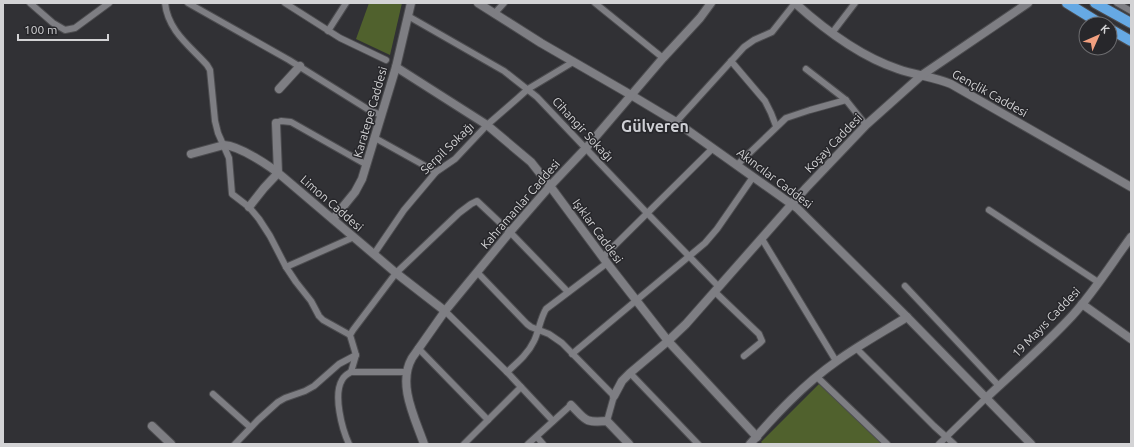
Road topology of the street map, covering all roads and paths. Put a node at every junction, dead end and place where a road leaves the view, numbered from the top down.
1 (30, 3) edge
2 (109, 3) edge
3 (165, 3) edge
4 (188, 3) edge
5 (285, 3) edge
6 (346, 3) edge
7 (411, 3) edge
8 (478, 3) edge
9 (504, 3) edge
10 (595, 3) edge
11 (711, 3) edge
12 (795, 3) edge
13 (855, 3) edge
14 (1028, 3) edge
15 (1067, 3) edge
16 (1095, 3) edge
17 (1120, 4) edge
18 (1131, 11) edge
19 (494, 14) junction
20 (408, 16) junction
21 (1088, 16) edge
22 (1131, 23) edge
23 (328, 31) junction
24 (832, 34) junction
25 (1118, 34) edge
26 (1131, 41) edge
27 (663, 58) junction
28 (386, 60) dead end
29 (731, 61) junction
30 (573, 62) junction
31 (300, 66) junction
32 (396, 67) junction
33 (806, 69) dead end
34 (922, 75) junction
35 (279, 89) dead end
36 (528, 89) junction
37 (631, 95) junction
38 (846, 100) junction
39 (381, 115) junction
40 (676, 122) junction
41 (276, 124) joint
42 (487, 125) junction
43 (866, 125) junction
44 (776, 126) junction
45 (375, 138) junction
46 (224, 144) junction
47 (586, 148) junction
48 (713, 148) junction
49 (191, 154) dead end
50 (367, 165) junction
51 (737, 165) junction
52 (278, 172) junction
53 (436, 172) junction
54 (753, 177) junction
55 (550, 186) junction
56 (1131, 187) edge
57 (792, 204) junction
58 (249, 207) junction
59 (989, 210) dead end
60 (647, 213) junction
61 (333, 219) junction
62 (510, 232) junction
63 (354, 237) junction
64 (1131, 237) edge
65 (762, 239) junction
66 (374, 254) junction
67 (689, 256) junction
68 (605, 260) junction
69 (286, 267) junction
70 (477, 272) junction
71 (396, 273) junction
72 (1098, 282) junction
73 (905, 286) dead end
74 (717, 289) junction
75 (568, 292) junction
76 (636, 300) junction
77 (1082, 304) junction
78 (446, 311) junction
79 (907, 317) junction
80 (538, 330) junction
81 (350, 335) junction
82 (1131, 339) edge
83 (668, 341) junction
84 (418, 348) junction
85 (857, 349) junction
86 (572, 354) junction
87 (356, 355) junction
88 (744, 356) dead end
89 (836, 361) junction
90 (351, 372) junction
91 (406, 372) junction
92 (507, 372) junction
93 (630, 373) junction
94 (817, 377) junction
95 (999, 386) junction
96 (521, 387) junction
97 (213, 394) dead end
98 (614, 396) junction
99 (986, 398) junction
100 (571, 404) joint
101 (488, 420) junction
102 (552, 421) junction
103 (607, 421) junction
104 (152, 426) dead end
105 (250, 427) junction
106 (537, 437) junction
107 (946, 437) junction
108 (469, 442) edge
109 (754, 442) edge
110 (347, 443) edge
111 (627, 443) edge
112 (171, 444) edge
113 (235, 444) edge
114 (424, 444) edge
115 (528, 444) edge
116 (544, 444) edge
117 (698, 444) edge
118 (887, 444) edge
119 (940, 444) edge
120 (954, 444) edge
121 (1031, 444) edge

1 - 2 street
3 - 46 street
4 - 31 street
5 - 23 street
6 - 23 street
7 - 20 street, Karatepe Caddesi
8 - 19 street, Akıncılar Caddesi
9 - 19 street
10 - 27 street
11 - 27 street, Kahramanlar Caddesi
12 - 24 street, Gençlik Caddesi
12 - 29 street
13 - 24 street
14 - 34 street, Koşay Caddesi
15 - 21 highway
16 - 22 highway
17 - 18 street
19 - 30 street, Akıncılar Caddesi
20 - 32 street, Karatepe Caddesi
20 - 36 street, Cihangir Sokağı
23 - 28 street
24 - 34 street, Gençlik Caddesi
25 - 26 highway
27 - 37 street, Kahramanlar Caddesi
29 - 40 street
29 - 44 street
30 - 36 street, Serpil Sokağı
30 - 37 street, Akıncılar Caddesi
31 - 35 street
31 - 39 street
32 - 39 street, Karatepe Caddesi
32 - 42 street, Işıklar Caddesi
33 - 38 street
34 - 43 street, Koşay Caddesi
34 - 56 street, Gençlik Caddesi
36 - 42 street, Serpil Sokağı
36 - 47 street, Cihangir Sokağı
37 - 40 street, Akıncılar Caddesi
37 - 47 street, Kahramanlar Caddesi
38 - 43 street
38 - 44 street
39 - 45 street, Karatepe Caddesi
40 - 48 street, Akıncılar Caddesi
41 - 50 street
41 - 52 street
42 - 53 street, Serpil Sokağı
42 - 55 street, Işıklar Caddesi
43 - 57 street, Koşay Caddesi
44 - 51 street
45 - 50 street, Karatepe Caddesi
45 - 53 street
46 - 49 street
46 - 52 street, Limon Caddesi
46 - 58 street
47 - 55 street, Kahramanlar Caddesi
47 - 60 street, Cihangir Sokağı
48 - 51 street, Akıncılar Caddesi
48 - 60 street
50 - 61 street, Karatepe Caddesi
51 - 54 street, Akıncılar Caddesi
52 - 58 street
52 - 61 street, Limon Caddesi
53 - 66 street, Serpil Sokağı
54 - 57 street, Akıncılar Caddesi
54 - 67 street
55 - 62 street, Kahramanlar Caddesi
55 - 68 street, Işıklar Caddesi
57 - 65 street, Koşay Caddesi
57 - 79 street, Akıncılar Caddesi
58 - 69 street
59 - 72 street
60 - 67 street, Cihangir Sokağı
60 - 68 street
61 - 63 street, Limon Caddesi
62 - 70 street, Kahramanlar Caddesi
62 - 71 street
62 - 75 street
63 - 66 street, Limon Caddesi
63 - 69 street
64 - 72 street, 19 Mayıs Caddesi
65 - 74 street, Koşay Caddesi
65 - 89 street
66 - 71 street, Limon Caddesi
67 - 74 street, Cihangir Sokağı
67 - 76 street
68 - 75 street
68 - 76 street, Işıklar Caddesi
69 - 81 street
70 - 78 street, Kahramanlar Caddesi
70 - 80 street
71 - 78 street, Limon Caddesi
71 - 81 street
72 - 77 street, 19 Mayıs Caddesi
73 - 95 street
74 - 83 street, Koşay Caddesi
74 - 88 street, Cihangir Sokağı
75 - 80 street
76 - 83 street, Işıklar Caddesi
76 - 86 street
77 - 82 street
77 - 95 street, 19 Mayıs Caddesi
78 - 84 street, Kahramanlar Caddesi
78 - 92 street
79 - 85 street
79 - 99 street, Akıncılar Caddesi
80 - 86 street
80 - 92 street
81 - 87 street
83 - 93 street, Koşay Caddesi
83 - 109 street, Işıklar Caddesi
84 - 91 street, Kahramanlar Caddesi
84 - 101 street
85 - 89 street
85 - 107 street
86 - 98 street
87 - 90 street
87 - 105 street
89 - 94 street
90 - 91 street
90 - 110 street
91 - 114 street
92 - 96 street
93 - 98 street, Koşay Caddesi
93 - 117 street
94 - 109 street
94 - 118 street
95 - 99 street, 19 Mayıs Caddesi
96 - 101 street
96 - 102 street
97 - 105 street
98 - 103 street
99 - 107 street
99 - 121 street, Akıncılar Caddesi
100 - 102 street
100 - 103 street
101 - 108 street
102 - 106 street
103 - 111 street
104 - 112 street
105 - 113 street
106 - 115 street
106 - 116 street
107 - 119 street
107 - 120 street

